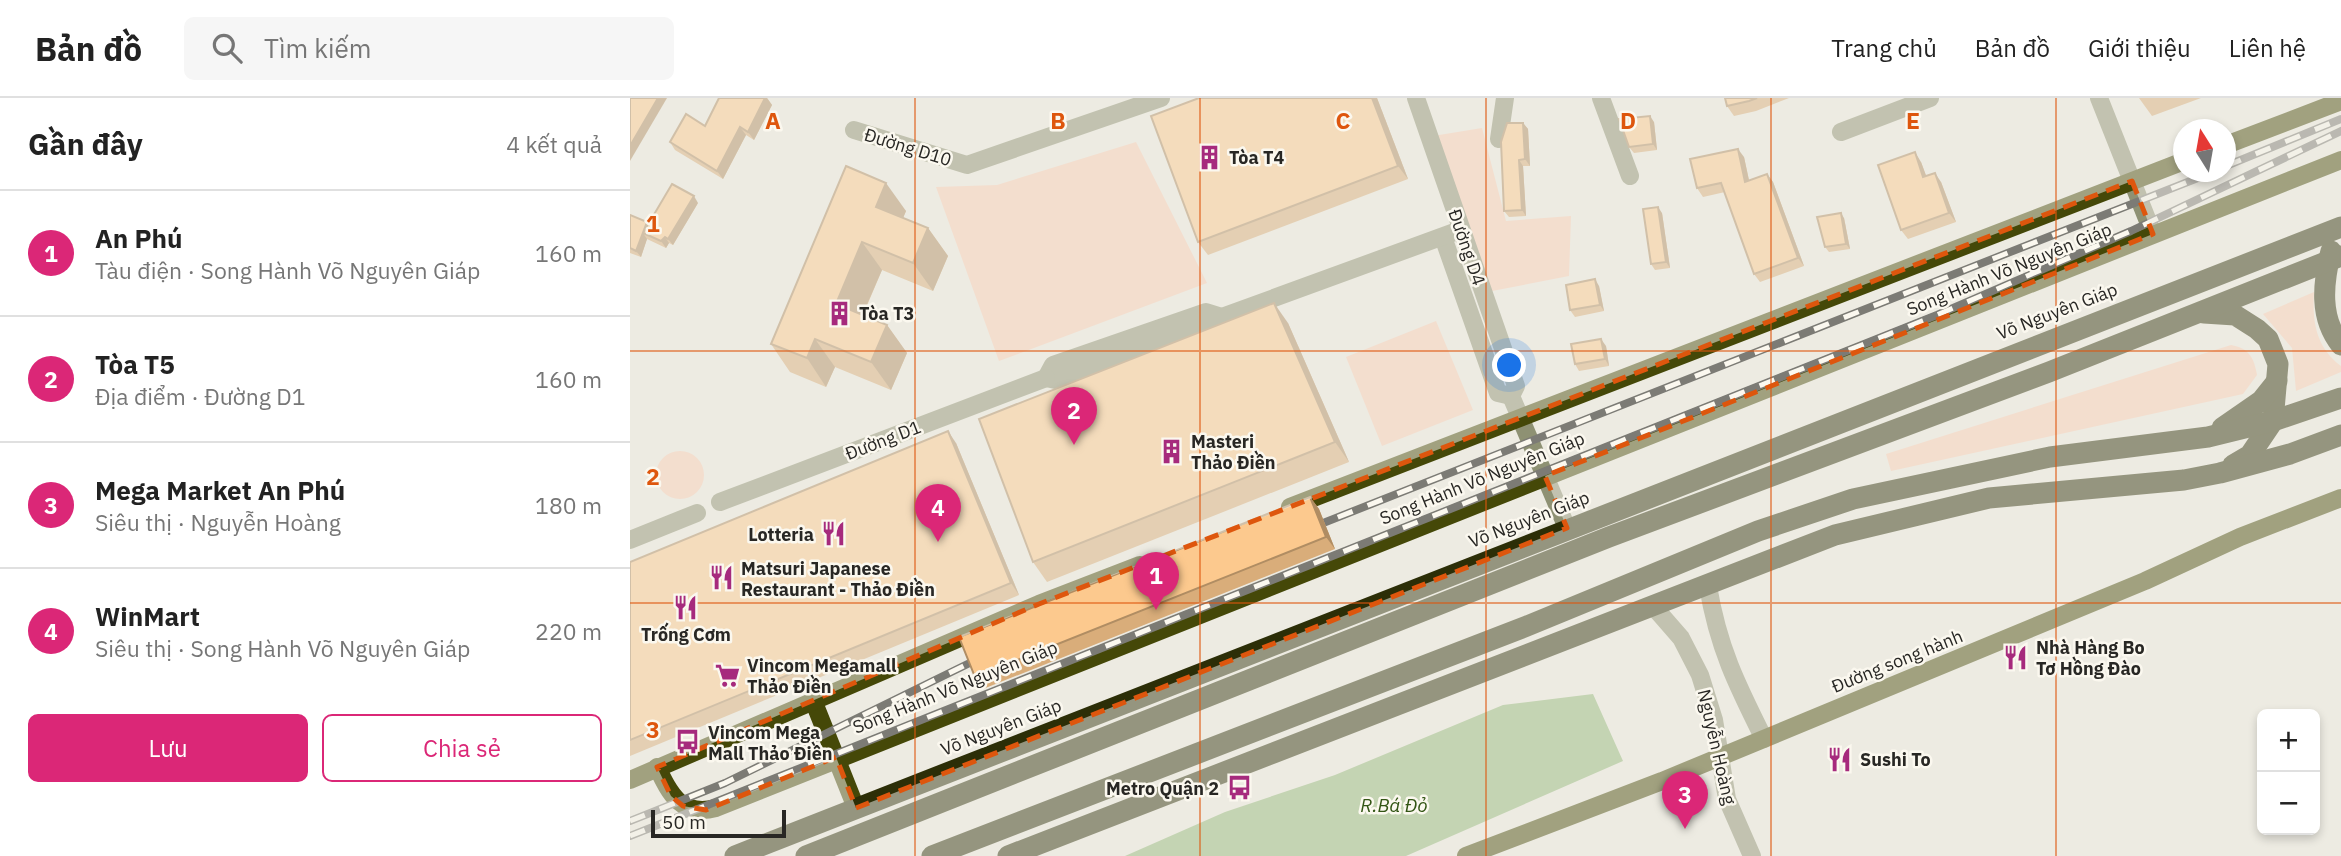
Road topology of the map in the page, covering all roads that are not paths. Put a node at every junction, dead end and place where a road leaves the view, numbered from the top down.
1 (1161, 98) edge
2 (1416, 98) edge
3 (1504, 98) edge
4 (1601, 98) edge
5 (1930, 98) edge
6 (2099, 98) edge
7 (2341, 101) edge
8 (854, 130) dead end
9 (1841, 132) dead end
10 (1499, 139) edge
11 (2236, 141) edge
12 (2341, 160) edge
13 (2173, 165) edge
14 (1630, 176) dead end
15 (2132, 181) junction
16 (2339, 228) edge
17 (1460, 230) junction
18 (2153, 234) junction
19 (1443, 237) junction
20 (2335, 258) edge
21 (2138, 304) junction
22 (2199, 313) junction
23 (1500, 340) junction
24 (2341, 345) edge
25 (1481, 346) junction
26 (2278, 379) junction
27 (1511, 396) junction
28 (2341, 398) edge
29 (1520, 418) junction
30 (2273, 421) junction
31 (2341, 435) edge
32 (2208, 437) junction
33 (2220, 473) junction
34 (1545, 476) junction
35 (2341, 498) edge
36 (720, 502) dead end
37 (697, 513) dead end
38 (1270, 514) edge
39 (1567, 528) junction
40 (630, 540) edge
41 (1155, 559) edge
42 (1708, 586) junction
43 (1654, 607) junction
44 (813, 700) junction
45 (1764, 739) junction
46 (836, 757) junction
47 (1720, 757) junction
48 (657, 767) junction
49 (630, 780) edge
50 (856, 808) junction
51 (735, 856) edge
52 (806, 856) edge
53 (932, 856) edge
54 (1008, 856) edge
55 (1466, 856) edge
56 (1752, 856) edge

1 - 8 street, Đường D10
2 - 17 street, Đường D4
3 - 10 street
4 - 14 street
5 - 9 street
6 - 15 street
7 - 11 main road
12 - 18 main road, Song Hành Võ Nguyên Giáp
13 - 15 main road, Song Hành Võ Nguyên Giáp
15 - 18 street
15 - 29 main road, Song Hành Võ Nguyên Giáp
16 - 20 highway
16 - 21 highway, Võ Nguyên Giáp
17 - 19 street, Đường D1
17 - 23 street, Đường D4
18 - 34 main road, Song Hành Võ Nguyên Giáp
19 - 25 street, Đường D4
19 - 36 street, Đường D1
20 - 22 highway
20 - 24 highway
21 - 22 highway
21 - 39 highway, Võ Nguyên Giáp
22 - 26 highway
22 - 52 highway
23 - 25 street
23 - 27 street, Đường D4
25 - 27 street, Đường D4
26 - 30 highway
26 - 32 highway
27 - 29 street, Đường D4
28 - 30 highway
29 - 34 street, Đường D4
29 - 38 main road, Song Hành Võ Nguyên Giáp
30 - 32 highway
30 - 33 highway
31 - 33 highway
32 - 53 highway
33 - 42 highway
34 - 39 street, Đường D4
34 - 46 main road, Song Hành Võ Nguyên Giáp
35 - 45 main road, Đường song hành
37 - 40 street
39 - 50 highway, Võ Nguyên Giáp
41 - 44 main road
42 - 43 highway
42 - 45 street, Nguyễn Hoàng
43 - 47 street, Nguyễn Hoàng
43 - 54 highway
44 - 46 main road
44 - 48 main road
45 - 47 main road, Đường song hành
46 - 48 main road, Song Hành Võ Nguyên Giáp
46 - 50 main road
47 - 55 main road, Đường song hành
47 - 56 street, Nguyễn Hoàng
48 - 49 main road
50 - 51 highway, Võ Nguyên Giáp

